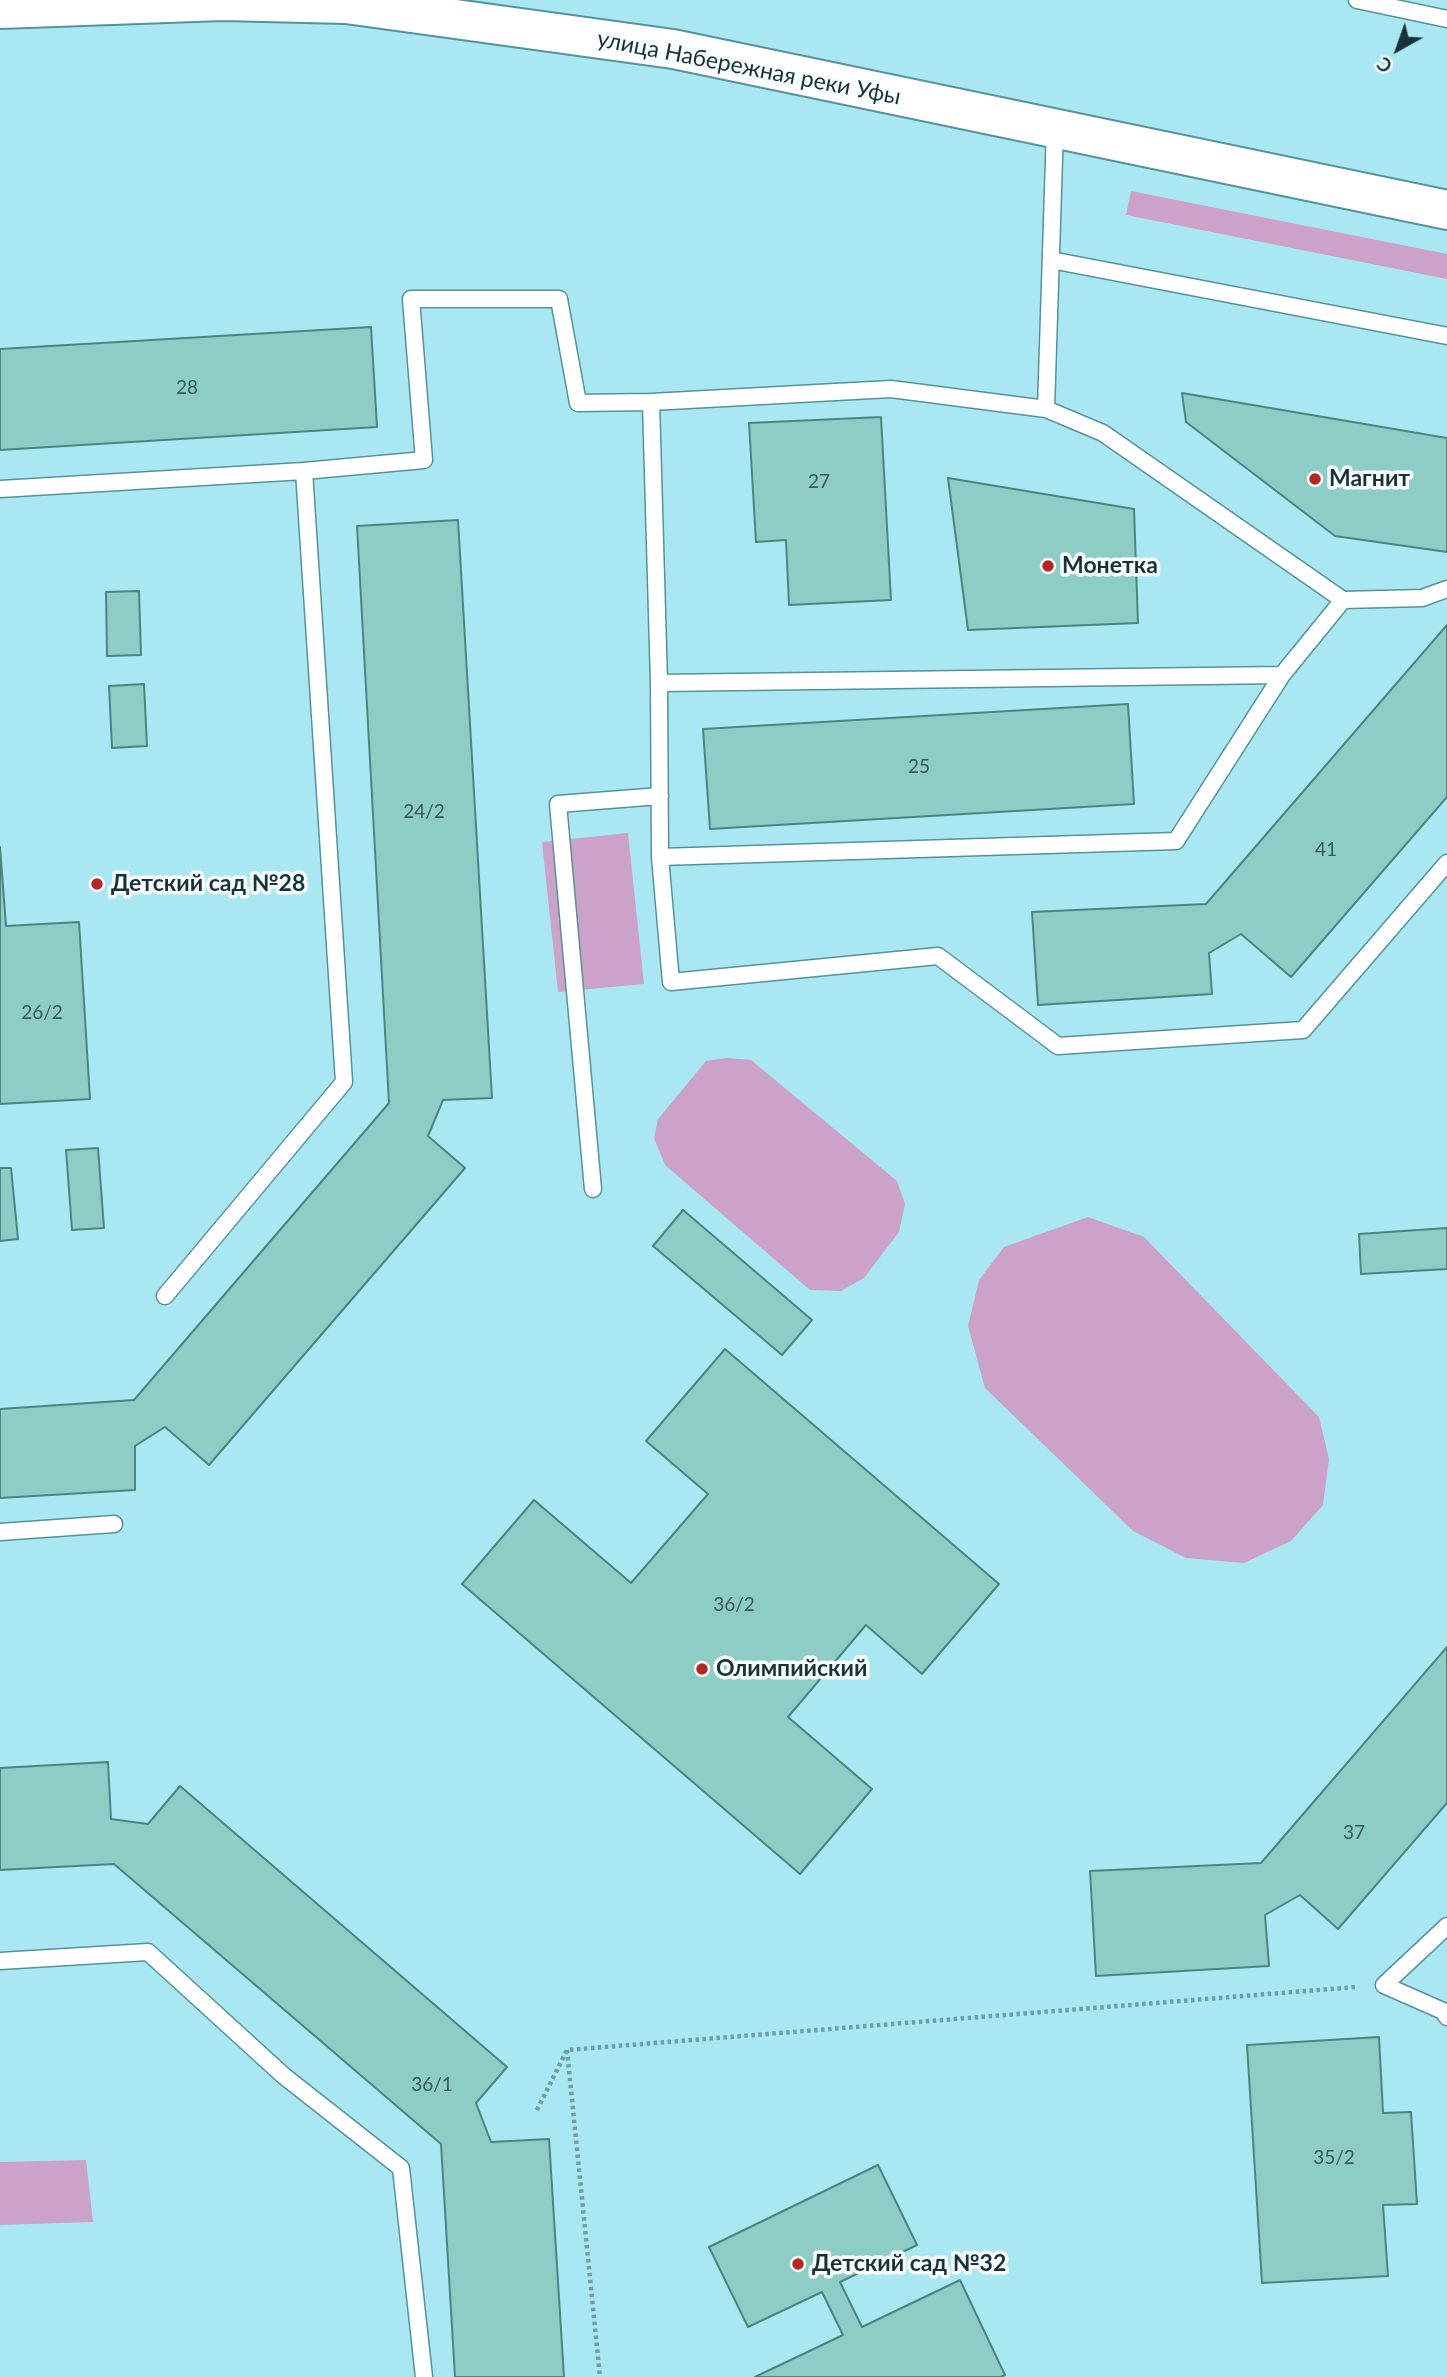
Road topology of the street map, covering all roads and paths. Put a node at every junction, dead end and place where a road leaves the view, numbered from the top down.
1 (1357, 0) edge
2 (0, 9) edge
3 (1447, 19) edge
4 (1055, 128) junction
5 (1447, 210) edge
6 (1051, 260) junction
7 (1447, 337) edge
8 (651, 402) junction
9 (1046, 409) junction
10 (304, 471) junction
11 (0, 489) edge
12 (1447, 589) edge
13 (1343, 600) junction
14 (1282, 675) junction
15 (659, 683) junction
16 (660, 796) junction
17 (660, 857) junction
18 (1447, 863) edge
19 (593, 1189) dead end
20 (165, 1296) dead end
21 (114, 1524) dead end
22 (0, 1532) edge
23 (1447, 1926) edge
24 (0, 1961) edge
25 (1384, 1984) junction
26 (1447, 2017) edge
27 (567, 2050) junction
28 (537, 2110) dead end
29 (424, 2377) edge
30 (600, 2377) edge

1 - 3 lane
2 - 4 street, улица Набережная реки Уфы
4 - 5 street, улица Набережная реки Уфы
4 - 6 lane
6 - 7 lane
6 - 9 lane
8 - 9 lane
8 - 10 lane
8 - 15 lane
9 - 13 lane
10 - 11 lane
10 - 20 lane
12 - 13 lane
13 - 14 lane
14 - 15 lane
14 - 17 lane
15 - 16 lane
16 - 17 lane
16 - 19 lane
17 - 18 lane
21 - 22 lane
23 - 25 lane
24 - 29 lane
25 - 26 lane
25 - 27 path
27 - 28 path
27 - 30 path

